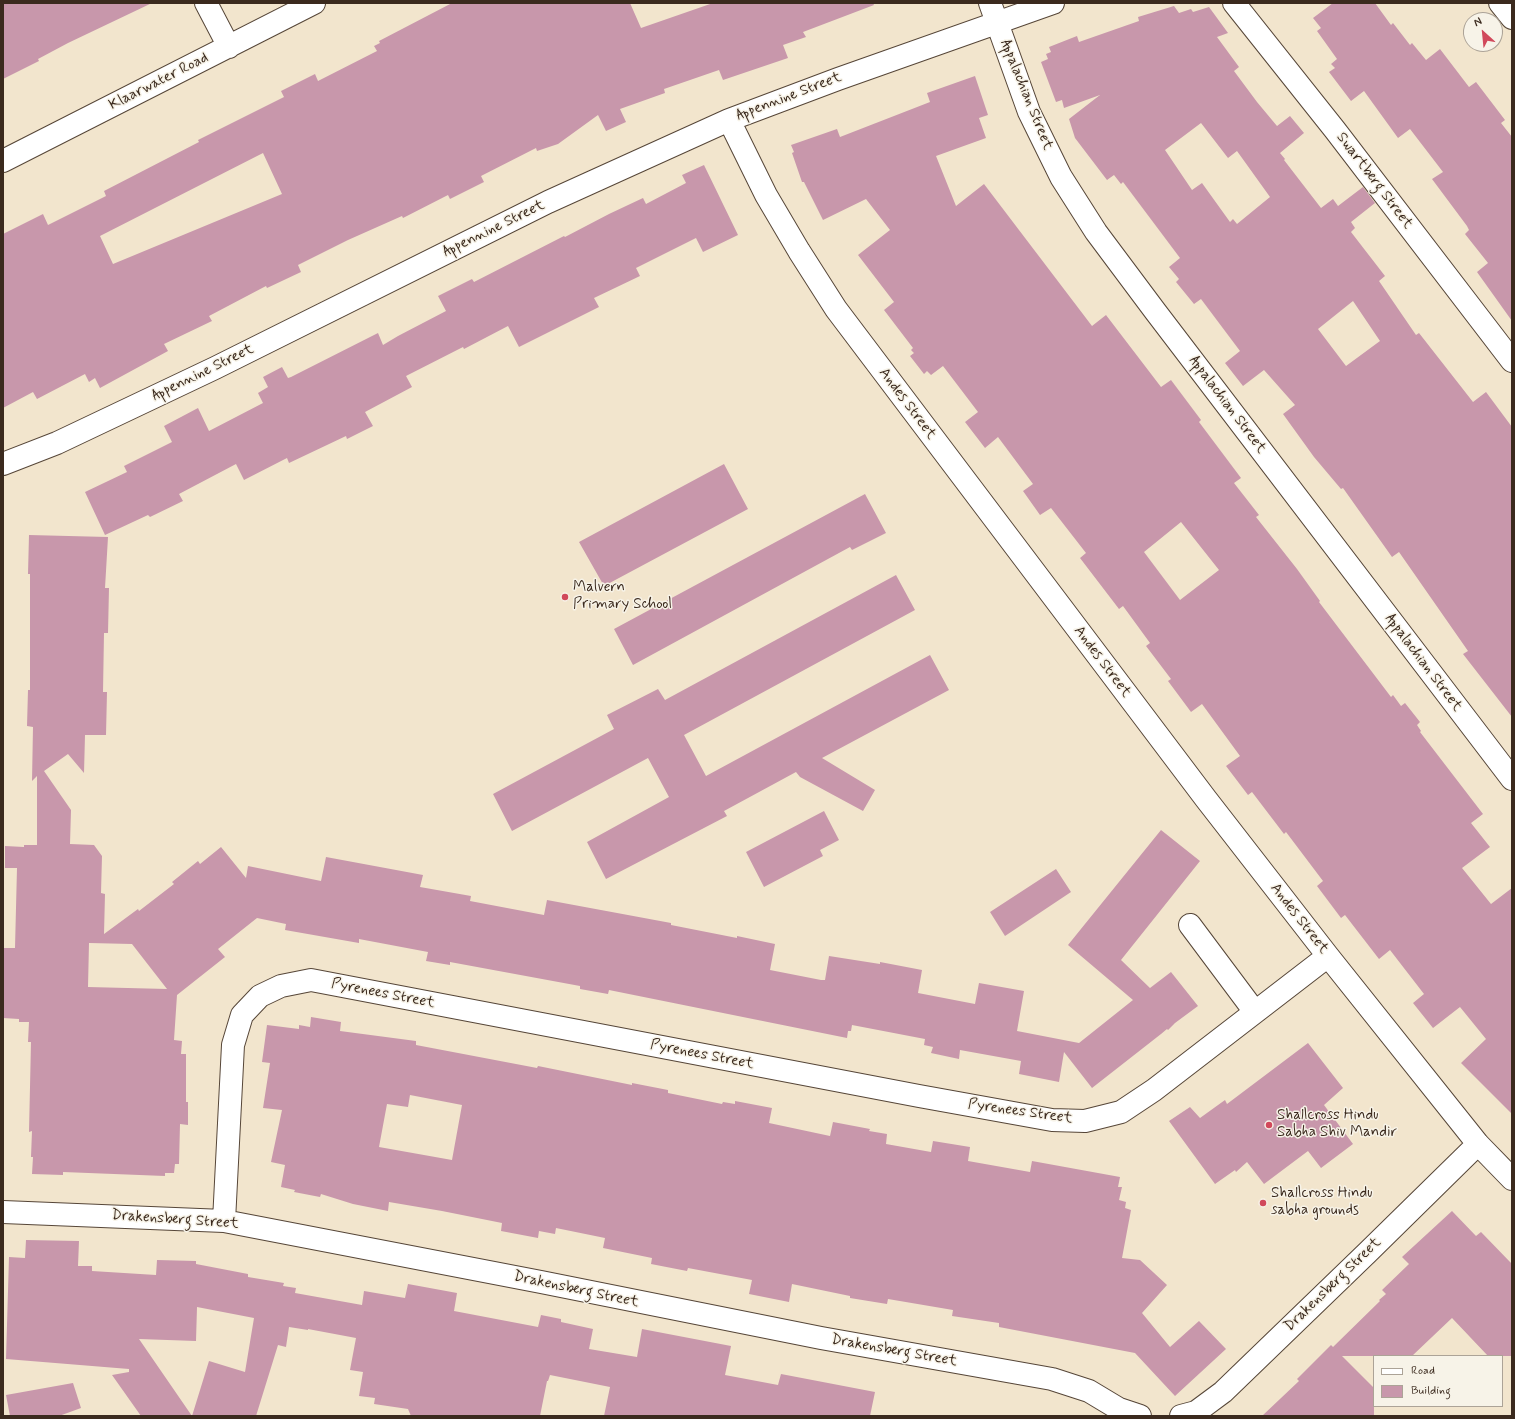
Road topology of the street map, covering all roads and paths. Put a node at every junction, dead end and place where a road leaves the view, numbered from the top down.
1 (206, 3) edge
2 (314, 3) edge
3 (1053, 3) edge
4 (1234, 3) edge
5 (1500, 3) edge
6 (993, 13) edge
7 (1512, 18) edge
8 (229, 47) junction
9 (729, 120) junction
10 (3, 161) edge
11 (1512, 361) edge
12 (3, 464) edge
13 (1512, 779) edge
14 (1190, 925) dead end
15 (1328, 956) junction
16 (1255, 1012) junction
17 (1478, 1144) junction
18 (1512, 1179) edge
19 (3, 1212) edge
20 (224, 1221) junction
21 (1140, 1416) edge
22 (1181, 1416) edge

1 - 8 street
2 - 8 street, Klaarwater Road
3 - 6 street
4 - 11 street, Swartberg Street
5 - 7 street
6 - 9 street, Appennine Street
6 - 13 street, Appalachian Street
8 - 10 street, Klaarwater Road
9 - 12 street, Appennine Street
9 - 15 street, Andes Street
14 - 16 street
15 - 16 street, Pyrenees Street
15 - 17 street, Andes Street
16 - 20 street, Pyrenees Street
17 - 18 street, Andes Street
17 - 22 street, Drakensberg Street
19 - 20 street, Drakensberg Street
20 - 21 street, Drakensberg Street

